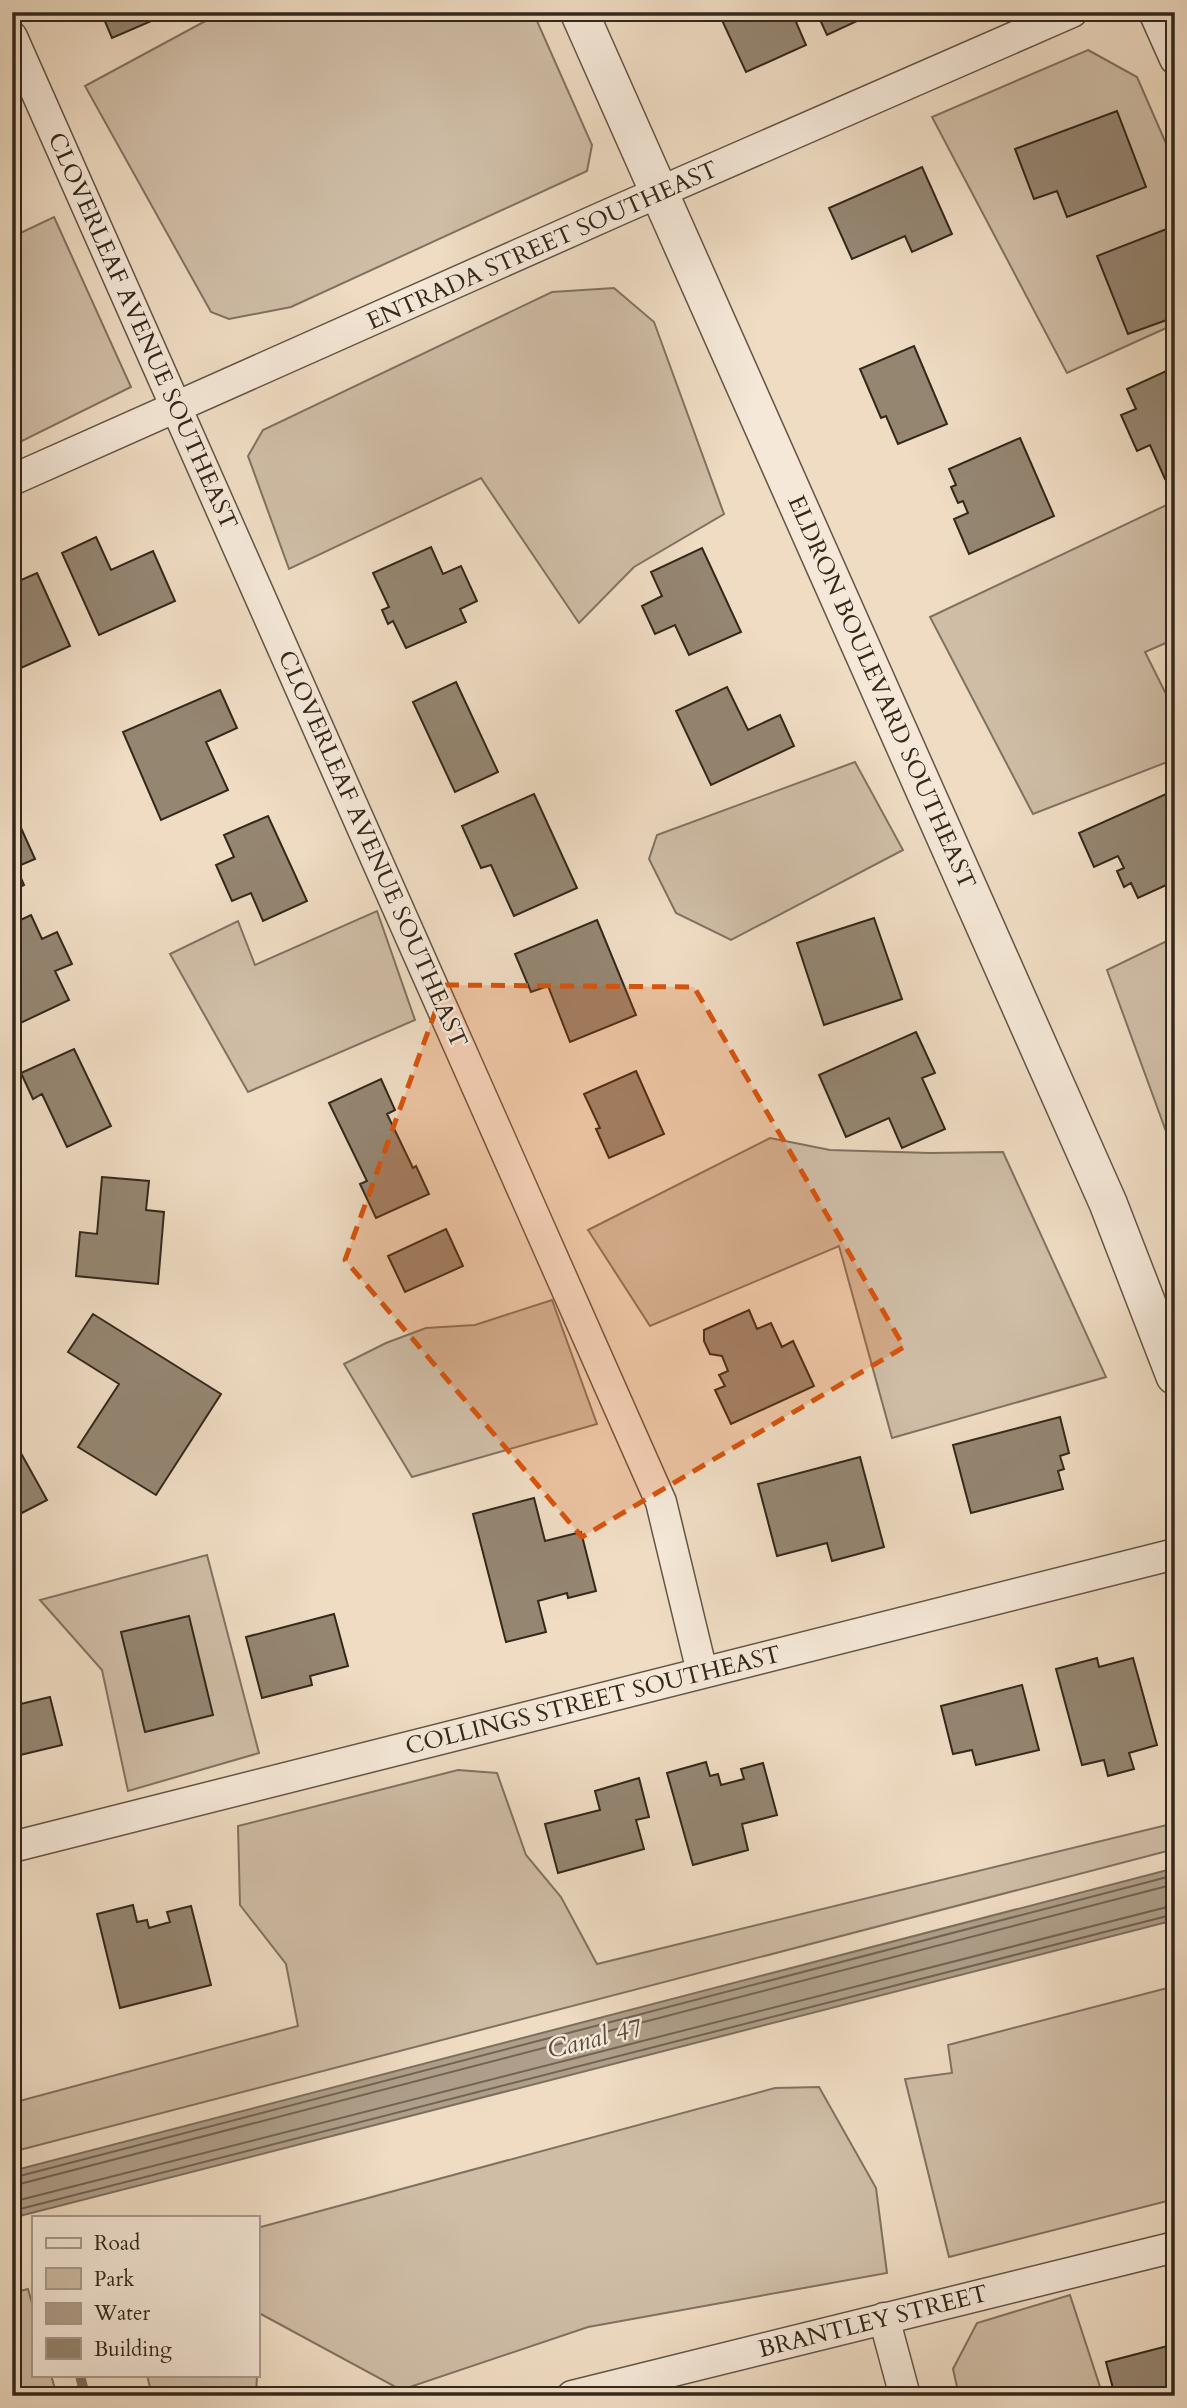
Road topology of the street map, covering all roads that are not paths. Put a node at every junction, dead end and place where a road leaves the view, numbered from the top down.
1 (579, 12) edge
2 (1072, 12) edge
3 (1154, 12) edge
4 (12, 37) edge
5 (1175, 59) edge
6 (660, 192) junction
7 (177, 407) junction
8 (12, 480) edge
9 (1175, 1376) edge
10 (1175, 1554) edge
11 (702, 1672) junction
12 (12, 1847) edge
13 (1175, 2247) edge
14 (884, 2318) junction
15 (572, 2396) edge
16 (905, 2396) edge

1 - 6 street, ELDRON BOULEVARD SOUTHEAST
2 - 6 street, ENTRADA STREET SOUTHEAST
3 - 5 street
4 - 7 street, CLOVERLEAF AVENUE SOUTHEAST
6 - 7 street, ENTRADA STREET SOUTHEAST
6 - 9 street, ELDRON BOULEVARD SOUTHEAST
7 - 8 street, ENTRADA STREET SOUTHEAST
7 - 11 street, CLOVERLEAF AVENUE SOUTHEAST
10 - 11 street, COLLINGS STREET SOUTHEAST
11 - 12 street, COLLINGS STREET SOUTHEAST
13 - 14 street, BRANTLEY STREET
14 - 15 street, BRANTLEY STREET
14 - 16 street

